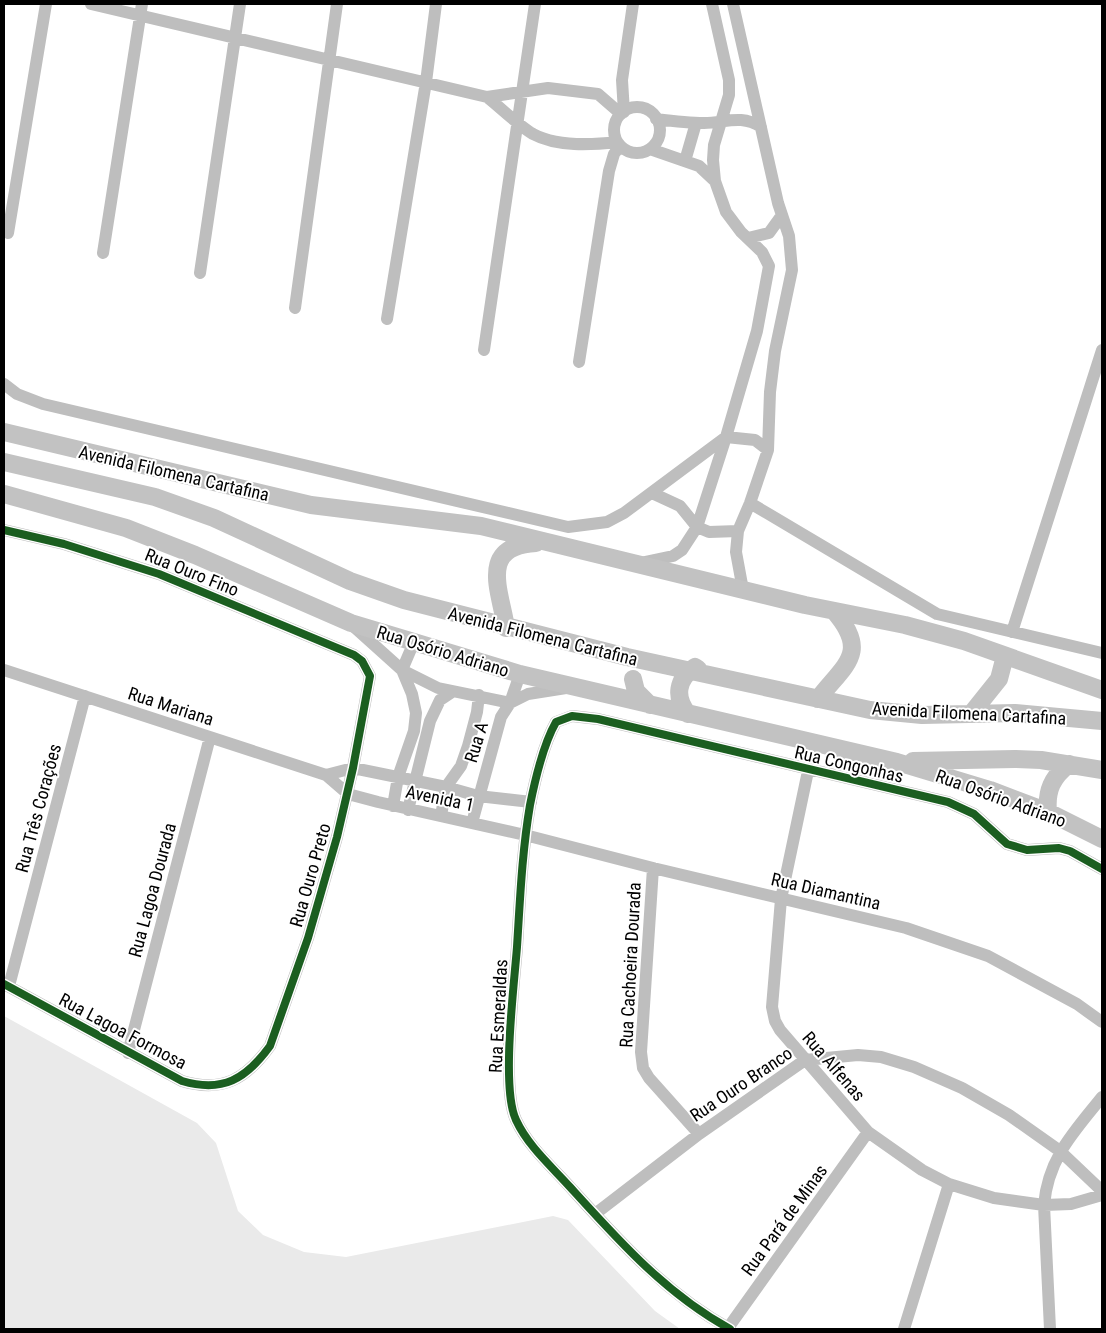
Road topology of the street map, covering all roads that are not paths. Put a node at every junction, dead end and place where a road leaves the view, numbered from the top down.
1 (46, 4) edge
2 (91, 4) edge
3 (240, 4) edge
4 (337, 4) edge
5 (436, 4) edge
6 (535, 4) edge
7 (633, 4) edge
8 (712, 4) edge
9 (733, 4) edge
10 (141, 9) edge
11 (235, 39) junction
12 (329, 60) junction
13 (426, 82) junction
14 (524, 92) junction
15 (488, 97) junction
16 (622, 113) junction
17 (656, 119) junction
18 (518, 121) junction
19 (696, 123) junction
20 (720, 123) junction
21 (761, 127) junction
22 (618, 144) junction
23 (650, 149) junction
24 (685, 161) junction
25 (715, 182) junction
26 (782, 216) junction
27 (8, 233) dead end
28 (748, 238) junction
29 (103, 253) dead end
30 (200, 273) dead end
31 (295, 308) dead end
32 (387, 319) dead end
33 (484, 350) dead end
34 (1102, 350) edge
35 (579, 362) dead end
36 (4, 384) edge
37 (4, 432) edge
38 (726, 438) junction
39 (768, 450) junction
40 (4, 462) edge
41 (652, 493) junction
42 (4, 494) edge
43 (750, 503) junction
44 (697, 527) junction
45 (4, 530) edge
46 (738, 531) junction
47 (542, 542) junction
48 (639, 563) junction
49 (743, 590) junction
50 (834, 611) junction
51 (350, 623) junction
52 (506, 628) junction
53 (1012, 632) junction
54 (414, 642) junction
55 (1102, 653) edge
56 (1005, 656) junction
57 (627, 657) junction
58 (362, 660) joint
59 (4, 670) edge
60 (402, 670) junction
61 (520, 674) junction
62 (702, 674) junction
63 (633, 679) junction
64 (575, 686) junction
65 (1102, 690) edge
66 (678, 691) junction
67 (452, 692) junction
68 (609, 694) junction
69 (478, 695) junction
70 (85, 696) junction
71 (818, 699) junction
72 (510, 703) junction
73 (649, 705) junction
74 (688, 714) junction
75 (971, 714) junction
76 (572, 716) joint
77 (1102, 721) edge
78 (210, 737) junction
79 (897, 762) junction
80 (1069, 764) junction
81 (353, 768) junction
82 (1102, 770) edge
83 (808, 771) junction
84 (326, 775) junction
85 (398, 777) junction
86 (415, 781) junction
87 (446, 787) junction
88 (348, 794) junction
89 (478, 796) junction
90 (531, 802) junction
91 (393, 806) junction
92 (408, 810) junction
93 (1048, 812) junction
94 (441, 816) junction
95 (472, 823) junction
96 (525, 834) junction
97 (1102, 839) edge
98 (653, 868) junction
99 (1102, 870) edge
100 (781, 899) junction
101 (6, 985) edge
102 (1102, 1022) edge
103 (128, 1052) junction
104 (805, 1060) junction
105 (233, 1081) joint
106 (1102, 1097) edge
107 (868, 1132) junction
108 (699, 1134) junction
109 (1060, 1151) junction
110 (949, 1184) junction
111 (1102, 1193) edge
112 (1044, 1205) junction
113 (595, 1214) junction
114 (729, 1329) edge
115 (904, 1329) edge
116 (1050, 1329) edge

1 - 27 street
2 - 10 street
3 - 11 street
4 - 12 street
5 - 13 street
6 - 14 street
7 - 16 street
8 - 20 street
9 - 21 street
10 - 11 street
10 - 29 street
11 - 12 street
11 - 30 street
12 - 13 street
12 - 31 street
13 - 15 street
13 - 32 street
14 - 15 street
14 - 16 street
14 - 18 street
15 - 18 street
16 - 17 street
16 - 22 street
17 - 19 street
17 - 23 street
18 - 22 street
18 - 33 street
19 - 20 street
19 - 24 street
20 - 21 street
20 - 25 street
21 - 26 street
22 - 23 street
22 - 35 street
23 - 24 street
24 - 25 street
25 - 28 street
26 - 28 street
26 - 39 street
28 - 38 street
34 - 53 street
36 - 41 street
37 - 47 main road, Avenida Filomena Cartafina
38 - 39 street
38 - 41 street
38 - 44 street
39 - 43 street
40 - 52 main road, Avenida Filomena Cartafina
41 - 44 street
42 - 51 main road, Rua Osório Adriano
43 - 46 street
43 - 53 street
44 - 46 street
44 - 48 street
45 - 58 street, Rua Ouro Fino
46 - 49 street
47 - 48 main road, Avenida Filomena Cartafina
47 - 52 main road
48 - 49 main road, Avenida Filomena Cartafina
49 - 50 main road, Avenida Filomena Cartafina
50 - 56 main road, Avenida Filomena Cartafina
50 - 71 main road
51 - 54 main road, Rua Osório Adriano
51 - 60 street
52 - 57 main road, Avenida Filomena Cartafina
53 - 55 street
54 - 60 street
54 - 61 main road, Rua Osório Adriano
56 - 65 main road, Avenida Filomena Cartafina
56 - 75 main road
57 - 62 main road, Avenida Filomena Cartafina
57 - 63 main road
58 - 81 street, Rua Ouro Preto
59 - 70 street, Rua Mariana
60 - 67 street
60 - 85 street
61 - 64 main road, Rua Osório Adriano
61 - 72 street, Rua A
62 - 66 main road
62 - 71 main road, Avenida Filomena Cartafina
63 - 68 main road
63 - 73 main road
64 - 68 main road, Rua Osório Adriano
64 - 72 street
66 - 73 main road
66 - 74 main road
67 - 69 street
67 - 86 street
68 - 73 main road, Rua Osório Adriano
69 - 72 street
69 - 87 street, Rua A
70 - 78 street, Rua Mariana
70 - 101 street, Rua Três Corações
71 - 75 main road, Avenida Filomena Cartafina
72 - 89 street, Rua A
73 - 74 main road, Rua Osório Adriano
74 - 79 main road, Rua Osório Adriano
75 - 77 main road, Avenida Filomena Cartafina
76 - 83 street, Rua Congonhas
76 - 90 street, Rua Esmeraldas
78 - 84 street, Rua Mariana
78 - 103 street, Rua Lagoa Dourada
79 - 80 main road, Rua Osório Adriano
79 - 93 main road, Rua Osório Adriano
80 - 82 main road, Rua Osório Adriano
80 - 93 main road
81 - 84 street
81 - 85 street
81 - 88 street, Rua Ouro Preto
83 - 99 street, Rua Congonhas
83 - 100 street, Rua Alfenas
84 - 88 street, Rua Mariana
85 - 86 street
85 - 91 street
86 - 87 street
86 - 92 street
87 - 89 street
87 - 94 street
88 - 91 street, Avenida 1
88 - 105 street, Rua Ouro Preto
89 - 90 street
89 - 95 street, Rua A
90 - 96 street, Rua Esmeraldas
91 - 92 street, Avenida 1
92 - 94 street, Avenida 1
93 - 97 main road, Rua Osório Adriano
94 - 95 street, Avenida 1
95 - 96 street, Avenida 1
96 - 98 street, Rua Diamantina
96 - 113 street, Rua Esmeraldas
98 - 100 street, Rua Diamantina
98 - 108 street, Rua Cachoeira Dourada
100 - 102 street, Rua Diamantina
100 - 104 street, Rua Alfenas
101 - 103 street, Rua Lagoa Formosa
103 - 105 street, Rua Lagoa Formosa
104 - 107 street, Rua Alfenas
104 - 108 street, Rua Ouro Branco
104 - 109 street, Rua Ouro Branco
106 - 109 street
107 - 110 street, Rua Alfenas
107 - 114 street, Rua Pará de Minas
108 - 113 street, Rua Ouro Branco
109 - 111 street, Rua Ouro Branco
109 - 112 street
110 - 112 street, Rua Alfenas
110 - 115 street
111 - 112 street, Rua Alfenas
112 - 116 street
113 - 114 street, Rua Esmeraldas

